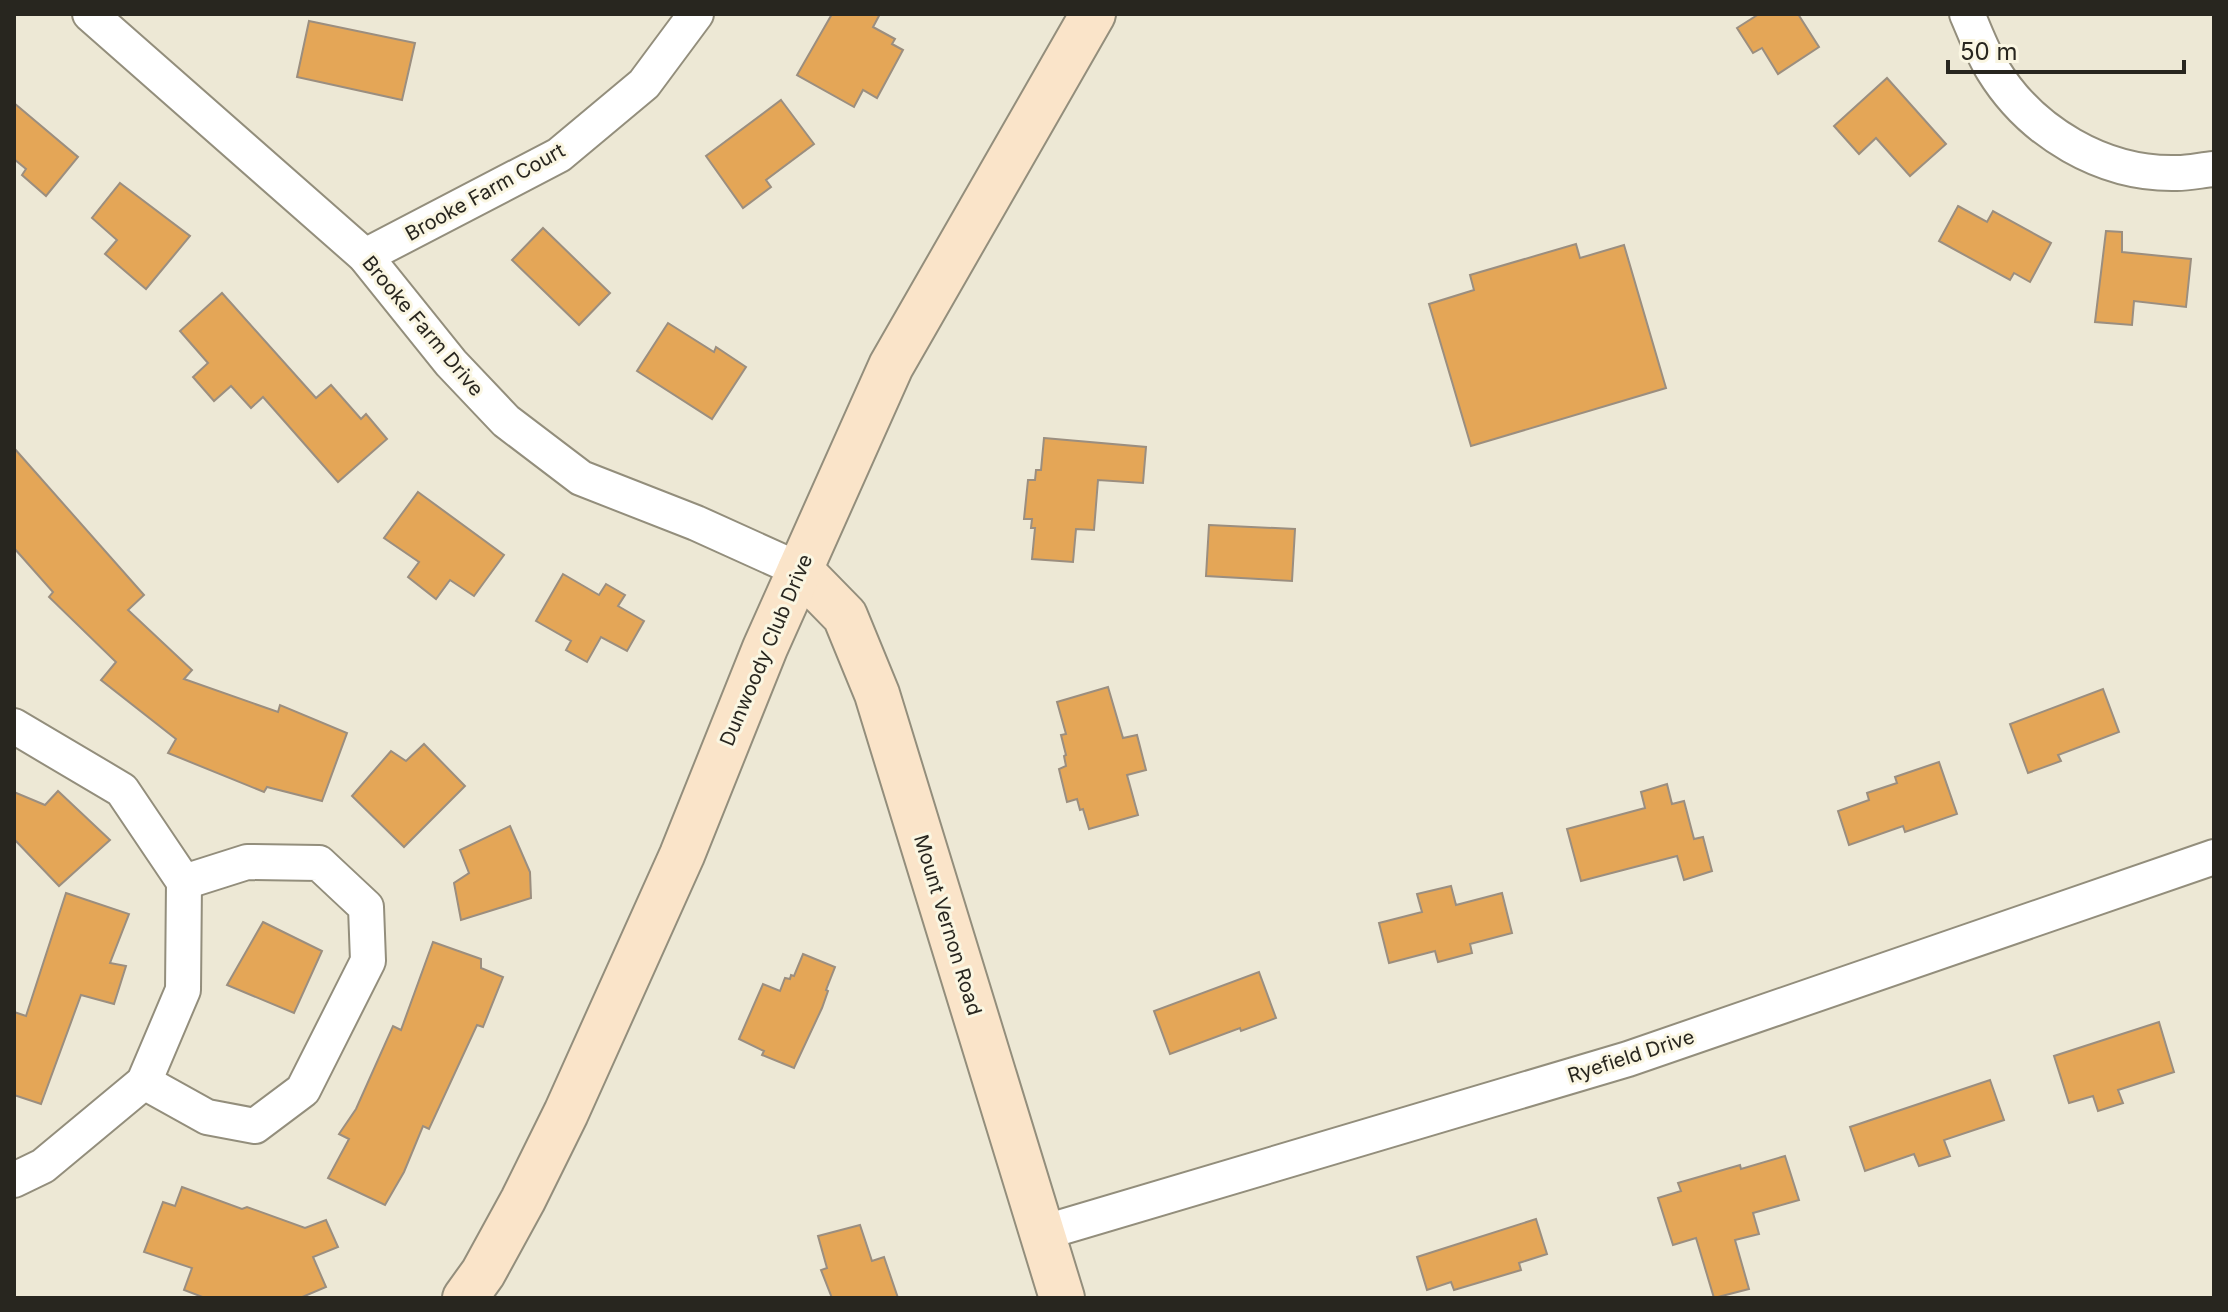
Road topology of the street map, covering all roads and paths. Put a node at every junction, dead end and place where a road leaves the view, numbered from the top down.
1 (90, 14) edge
2 (696, 14) edge
3 (1093, 14) edge
4 (1967, 14) edge
5 (2214, 169) edge
6 (365, 256) junction
7 (800, 570) junction
8 (14, 726) edge
9 (2214, 857) edge
10 (184, 882) junction
11 (144, 1082) junction
12 (14, 1180) edge
13 (1042, 1233) junction
14 (465, 1298) edge
15 (1062, 1298) edge

1 - 6 street, Brooke Farm Drive
2 - 6 street, Brooke Farm Court
3 - 7 main road, Dunwoody Club Drive
4 - 5 street
6 - 7 street, Brooke Farm Drive
7 - 13 main road, Mount Vernon Road
7 - 14 main road, Dunwoody Club Drive
8 - 10 street
9 - 13 street, Ryefield Drive
10 - 11 street
10 - 11 street
11 - 12 street
13 - 15 main road, Mount Vernon Road

